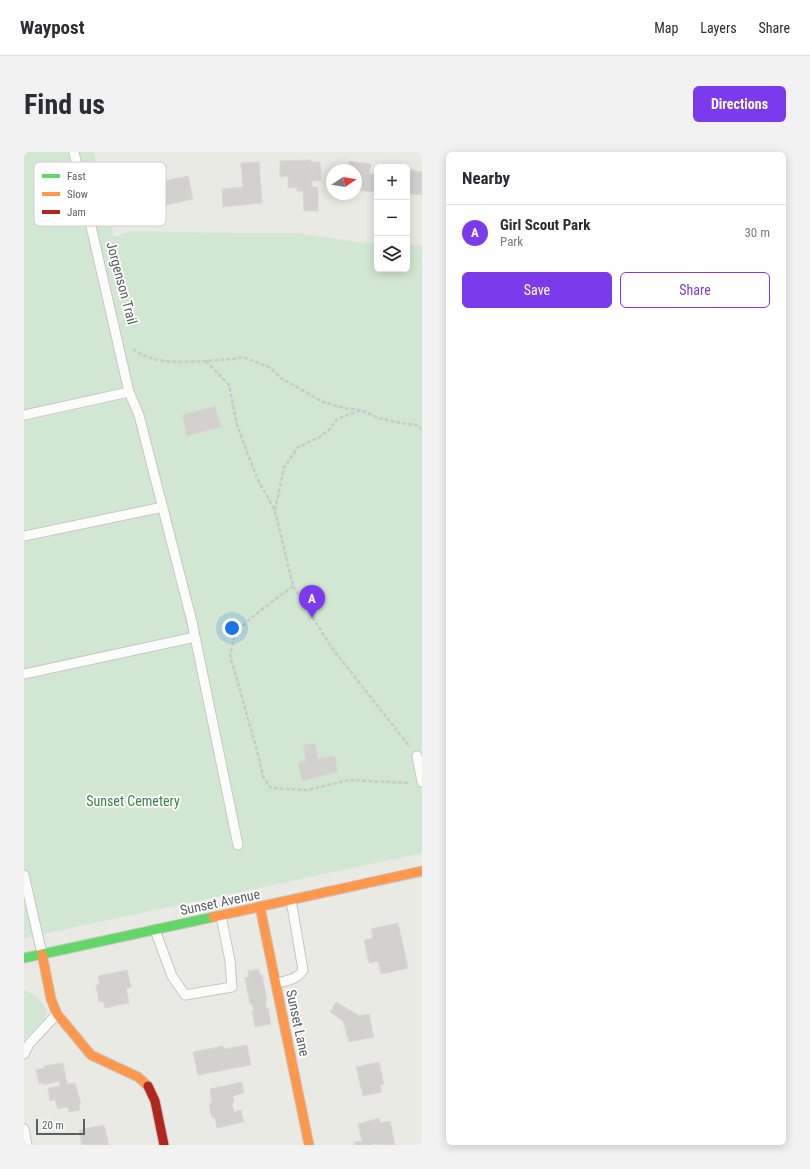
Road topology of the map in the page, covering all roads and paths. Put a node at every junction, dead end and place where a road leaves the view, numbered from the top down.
1 (74, 152) edge
2 (76, 162) edge
3 (91, 226) edge
4 (130, 343) dead end
5 (205, 360) junction
6 (129, 392) junction
7 (361, 410) junction
8 (24, 415) edge
9 (422, 429) edge
10 (163, 507) junction
11 (274, 511) junction
12 (24, 536) edge
13 (293, 586) junction
14 (195, 637) junction
15 (24, 674) edge
16 (417, 756) joint
17 (418, 783) edge
18 (238, 845) dead end
19 (422, 871) edge
20 (24, 875) edge
21 (291, 900) junction
22 (260, 907) junction
23 (221, 916) junction
24 (34, 918) junction
25 (24, 920) edge
26 (154, 930) junction
27 (42, 954) junction
28 (24, 958) edge
29 (276, 983) junction
30 (57, 1014) junction
31 (24, 1054) edge
32 (24, 1130) edge
33 (27, 1145) edge
34 (164, 1145) edge
35 (309, 1145) edge

1 - 2 lane
3 - 6 lane
4 - 5 path, Jorgenson Trail
5 - 7 path, Jorgenson Trail
5 - 11 path
6 - 8 lane
6 - 10 lane
7 - 9 path, Jorgenson Trail
7 - 11 path
10 - 12 lane
10 - 14 lane
11 - 13 path
13 - 16 path
13 - 17 path
14 - 15 lane
14 - 18 lane
16 - 17 lane
19 - 21 street, Sunset Avenue
20 - 24 lane
21 - 22 street, Sunset Avenue
21 - 29 lane
22 - 23 street, Sunset Avenue
22 - 29 street, Sunset Lane
23 - 26 street, Sunset Avenue
23 - 26 lane
24 - 25 lane
24 - 27 lane
26 - 27 street, Sunset Avenue
27 - 28 street, Sunset Avenue
27 - 30 street
29 - 35 street, Sunset Lane
30 - 31 lane
30 - 34 street
32 - 33 lane

